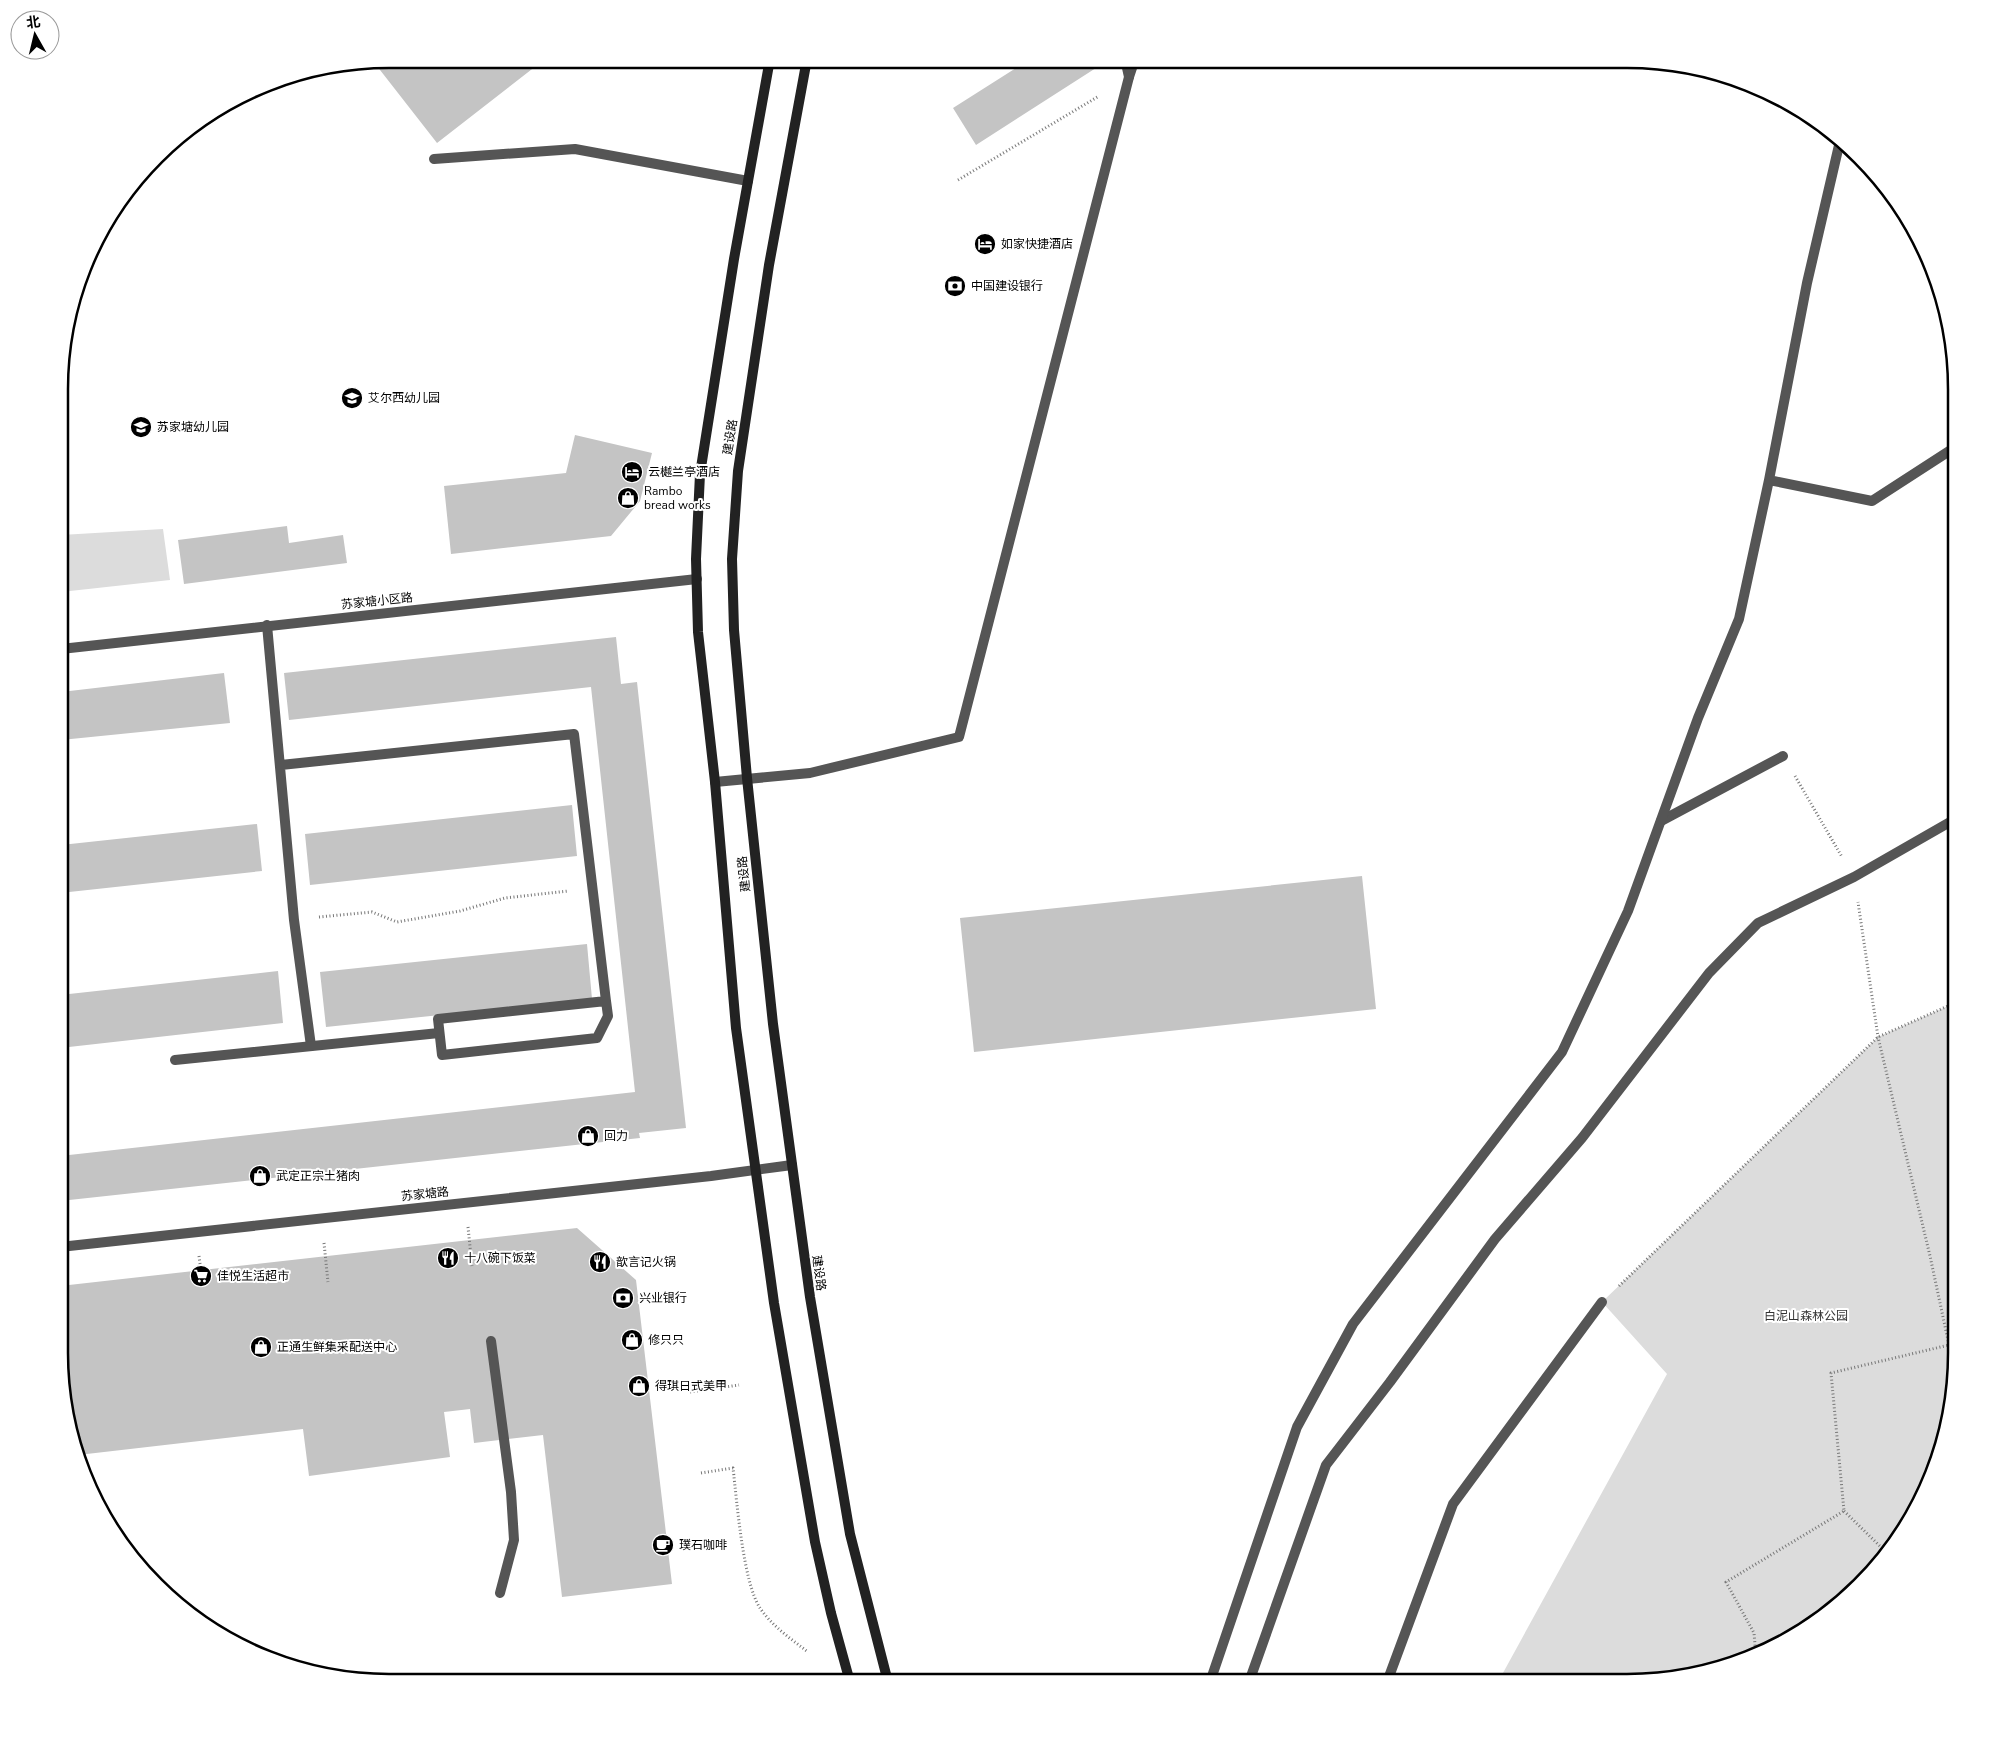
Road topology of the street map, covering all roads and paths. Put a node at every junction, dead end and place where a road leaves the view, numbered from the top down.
1 (768, 68) edge
2 (805, 68) edge
3 (1126, 68) edge
4 (1132, 68) edge
5 (1129, 77) junction
6 (1839, 147) edge
7 (434, 159) dead end
8 (748, 180) junction
9 (958, 180) dead end
10 (1948, 452) edge
11 (1769, 480) junction
12 (697, 579) junction
13 (267, 626) junction
14 (68, 648) edge
15 (1783, 756) dead end
16 (281, 766) junction
17 (747, 778) junction
18 (715, 782) junction
19 (1661, 820) junction
20 (1948, 823) edge
21 (592, 888) junction
22 (294, 920) junction
23 (606, 1001) junction
24 (1948, 1006) edge
25 (439, 1033) junction
26 (1878, 1037) junction
27 (311, 1046) junction
28 (176, 1060) dead end
29 (792, 1165) junction
30 (756, 1170) junction
31 (465, 1202) junction
32 (321, 1218) junction
33 (68, 1246) edge
34 (472, 1266) dead end
35 (328, 1282) dead end
36 (1602, 1302) joint
37 (1948, 1340) edge
38 (490, 1341) dead end
39 (1948, 1345) edge
40 (740, 1385) dead end
41 (690, 1392) dead end
42 (701, 1473) dead end
43 (1844, 1511) junction
44 (1882, 1548) edge
45 (500, 1593) dead end
46 (1755, 1647) edge
47 (808, 1652) dead end
48 (848, 1674) edge
49 (886, 1674) edge
50 (1213, 1674) edge
51 (1252, 1674) edge
52 (1390, 1674) edge

1 - 8 street, 建设路
2 - 17 street, 建设路
3 - 5 street
4 - 5 street
5 - 9 path
5 - 17 street
6 - 11 street
7 - 8 street
8 - 12 street, 建设路
10 - 11 street
11 - 19 street
12 - 13 street, 苏家塘小区路
12 - 18 street, 建设路
13 - 14 street, 苏家塘小区路
13 - 16 street
15 - 19 street
16 - 21 street
16 - 22 street
17 - 18 street
17 - 29 street, 建设路
18 - 30 street, 建设路
19 - 50 street
20 - 51 street
21 - 22 path
21 - 23 street
22 - 27 street
23 - 25 street
23 - 25 street
24 - 26 path
25 - 27 street
26 - 36 path
26 - 37 path
27 - 28 street
29 - 30 street, 苏家塘路
29 - 49 street, 建设路
30 - 31 street, 苏家塘路
30 - 48 street, 建设路
31 - 32 street, 苏家塘路
31 - 34 path
32 - 33 street, 苏家塘路
32 - 35 path
36 - 52 street
38 - 45 street
39 - 43 path
40 - 41 path
42 - 47 path
43 - 44 path
43 - 46 path

